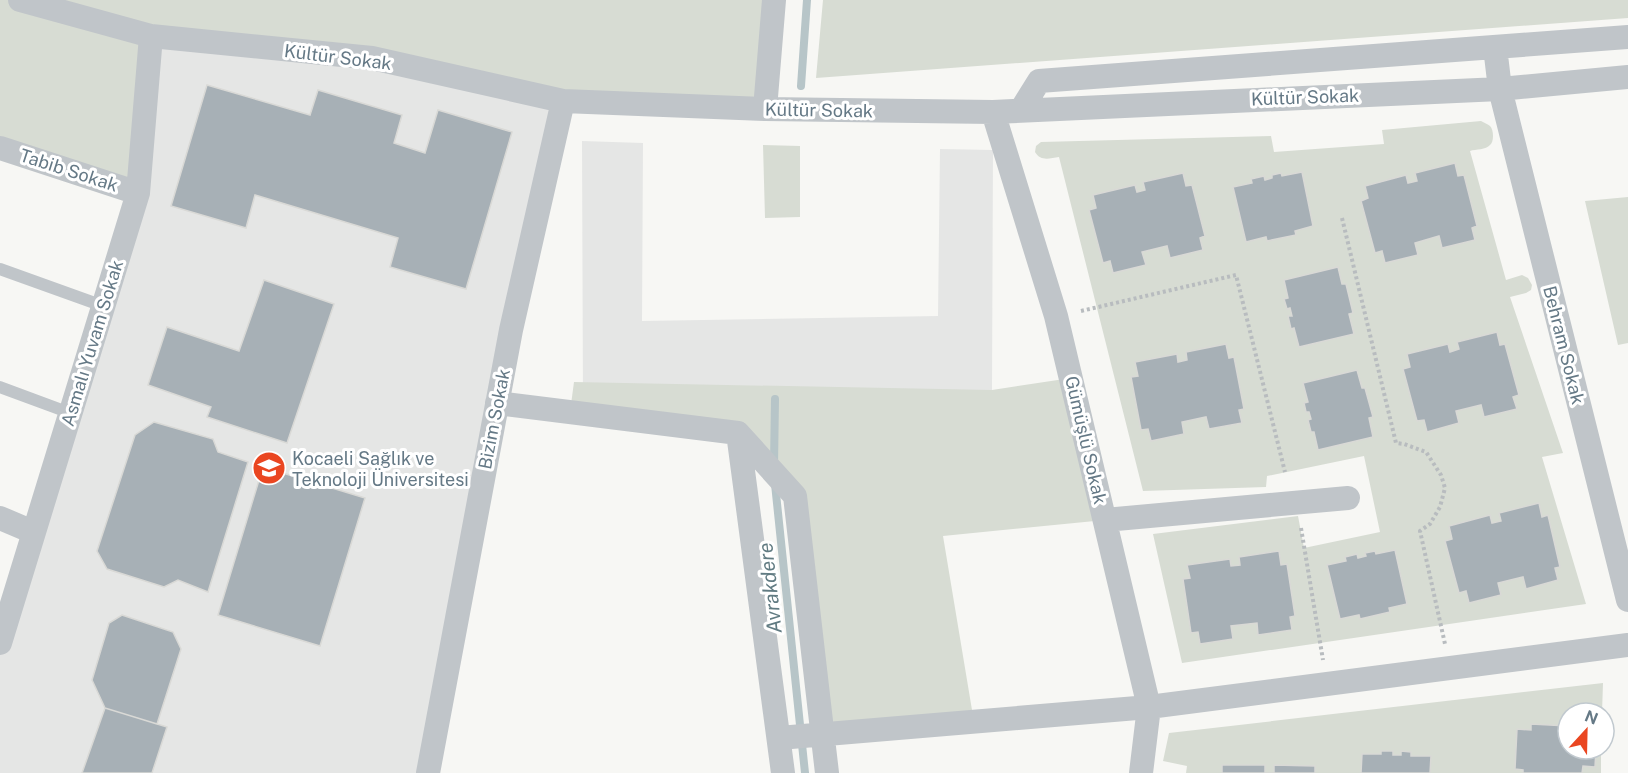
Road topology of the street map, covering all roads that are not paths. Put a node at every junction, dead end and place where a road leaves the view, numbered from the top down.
1 (20, 0) edge
2 (774, 0) edge
3 (151, 36) junction
4 (1628, 37) edge
5 (1495, 46) junction
6 (1628, 77) edge
7 (1500, 89) junction
8 (563, 101) junction
9 (765, 109) junction
10 (1021, 110) junction
11 (993, 112) junction
12 (0, 148) edge
13 (138, 193) junction
14 (0, 269) edge
15 (103, 306) junction
16 (0, 387) edge
17 (497, 404) junction
18 (70, 413) junction
19 (738, 433) junction
20 (1348, 498) dead end
21 (0, 519) edge
22 (1105, 520) junction
23 (33, 532) junction
24 (1628, 600) edge
25 (0, 643) edge
26 (1628, 645) edge
27 (1149, 707) junction
28 (823, 735) junction
29 (779, 738) junction
30 (428, 773) edge
31 (783, 773) edge
32 (826, 773) edge
33 (1141, 773) edge

1 - 3 street, Kültür Sokak
2 - 9 street
3 - 8 street, Kültür Sokak
3 - 13 street, Asmalı Yuvam Sokak
4 - 5 street
5 - 7 street, Behram Sokak
5 - 10 street
6 - 7 street, Kültür Sokak
7 - 10 street, Kültür Sokak
7 - 24 street, Behram Sokak
8 - 9 street, Kültür Sokak
8 - 17 street, Bizim Sokak
9 - 11 street, Kültür Sokak
10 - 11 street, Kültür Sokak
11 - 22 street, Gümüşlü Sokak
12 - 13 street, Tabib Sokak
13 - 15 street, Asmalı Yuvam Sokak
14 - 15 lane
15 - 18 street, Asmalı Yuvam Sokak
16 - 18 lane
17 - 19 street
17 - 30 street, Bizim Sokak
18 - 23 street, Asmalı Yuvam Sokak
19 - 28 street
19 - 29 street
20 - 22 street
21 - 23 street
22 - 27 street, Gümüşlü Sokak
23 - 25 street, Asmalı Yuvam Sokak
26 - 27 street
27 - 28 street
27 - 33 street, Gümüşlü Sokak
28 - 29 street
28 - 32 street
29 - 31 street

